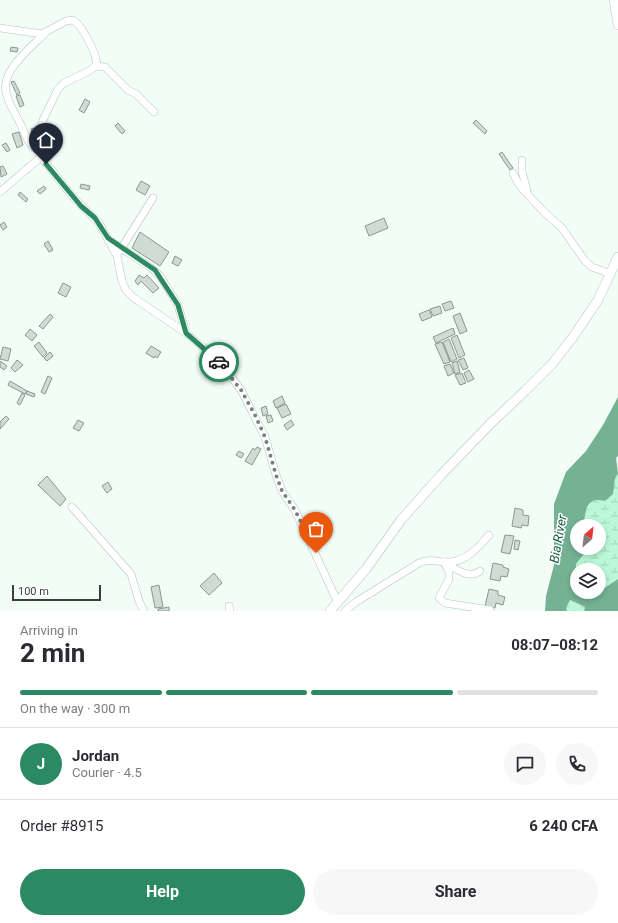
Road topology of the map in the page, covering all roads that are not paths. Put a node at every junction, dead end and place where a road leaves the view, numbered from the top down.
1 (614, 0) edge
2 (618, 24) edge
3 (0, 28) edge
4 (45, 33) junction
5 (96, 66) junction
6 (154, 112) dead end
7 (41, 154) junction
8 (522, 160) dead end
9 (513, 173) dead end
10 (0, 192) edge
11 (528, 195) junction
12 (153, 198) dead end
13 (108, 238) junction
14 (121, 249) junction
15 (117, 256) junction
16 (618, 257) edge
17 (611, 274) junction
18 (186, 333) junction
19 (72, 507) dead end
20 (489, 535) dead end
21 (444, 562) junction
22 (480, 571) dead end
23 (338, 603) junction
24 (490, 610) dead end
25 (144, 611) edge
26 (330, 611) edge
27 (345, 611) edge

1 - 2 main road
3 - 4 street
4 - 5 street
4 - 7 street
5 - 6 street
5 - 7 street
7 - 10 street
7 - 13 street
8 - 11 street
9 - 11 street
11 - 17 street
12 - 14 street
13 - 14 street
13 - 15 street
14 - 15 street
14 - 18 street
15 - 18 street
16 - 17 main road
17 - 23 main road
18 - 23 street
19 - 25 street
20 - 21 street
21 - 22 street
21 - 24 street
21 - 27 street
23 - 26 main road

